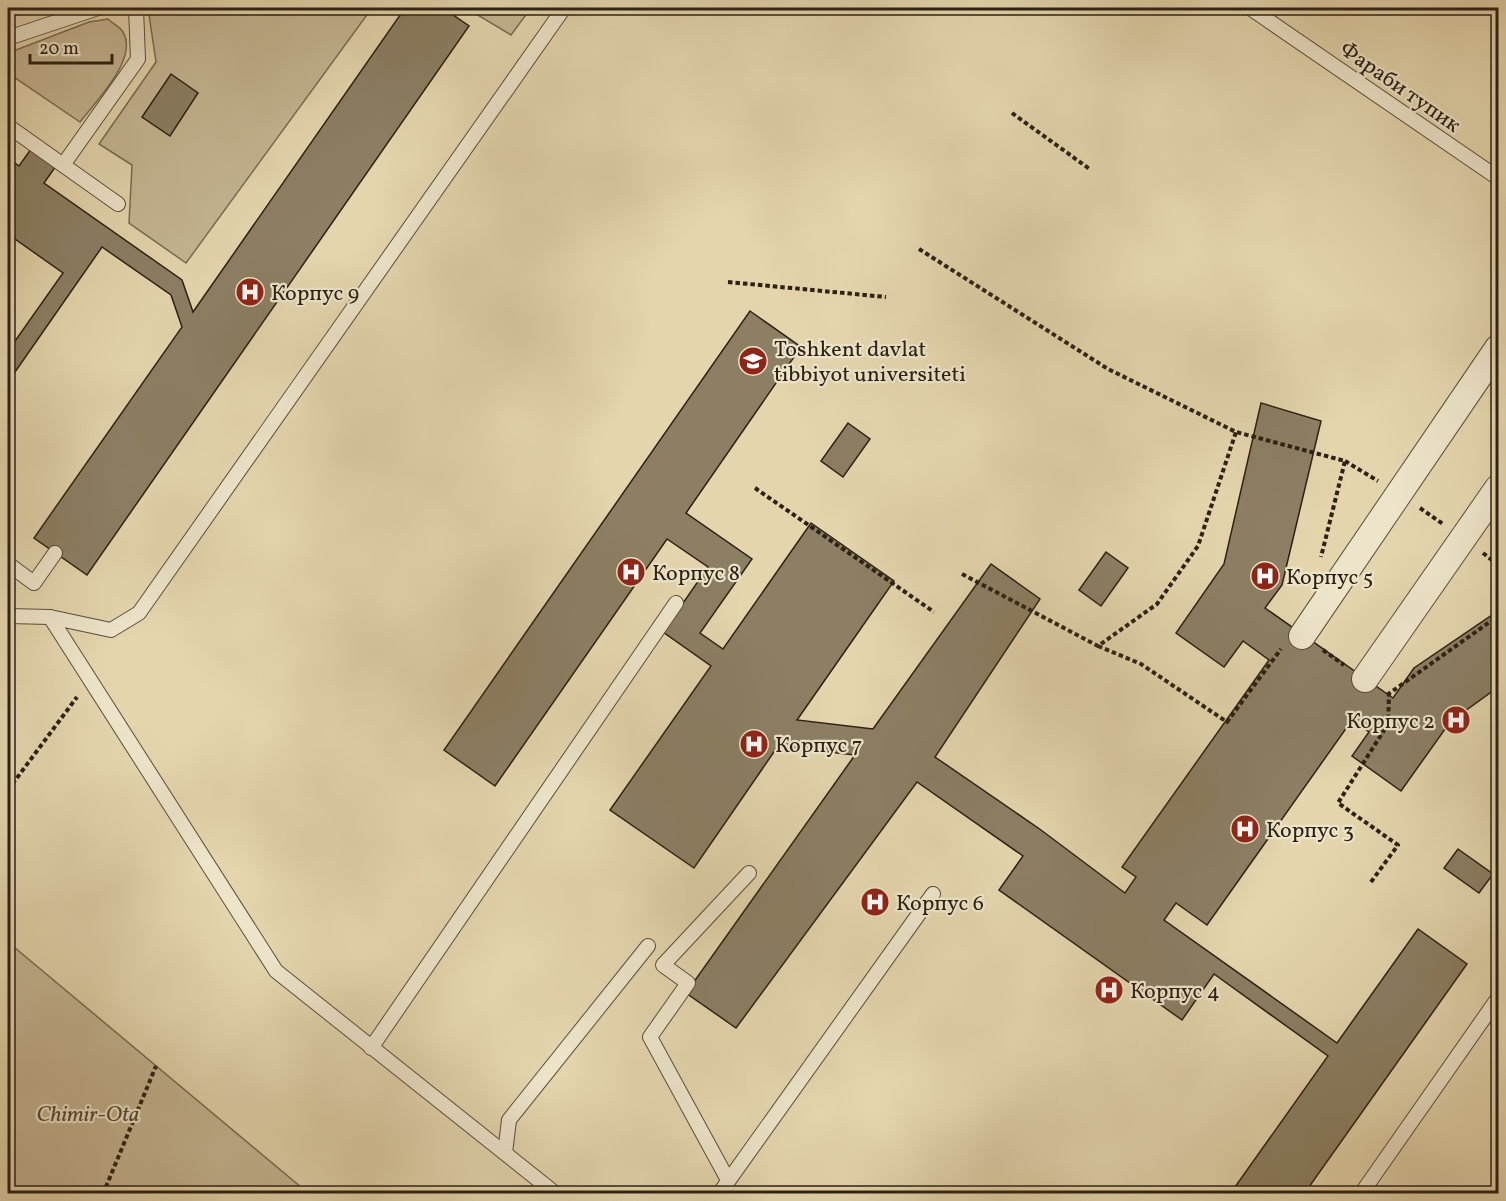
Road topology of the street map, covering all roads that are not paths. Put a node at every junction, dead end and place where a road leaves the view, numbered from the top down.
1 (98, 8) edge
2 (136, 8) edge
3 (564, 8) edge
4 (1250, 8) edge
5 (8, 38) edge
6 (8, 126) edge
7 (63, 165) junction
8 (1498, 178) edge
9 (118, 204) dead end
10 (1498, 348) edge
11 (1498, 488) edge
12 (55, 553) dead end
13 (8, 564) edge
14 (676, 603) dead end
15 (8, 616) edge
16 (50, 617) junction
17 (1302, 636) road end
18 (1365, 679) road end
19 (749, 873) dead end
20 (933, 894) dead end
21 (648, 946) dead end
22 (1498, 998) edge
23 (371, 1048) junction
24 (505, 1153) junction
25 (728, 1180) junction
26 (556, 1194) edge
27 (719, 1194) edge
28 (1361, 1194) edge

1 - 5 lane
2 - 7 lane
3 - 16 lane
4 - 8 lane, Фараби тупик
6 - 7 lane
7 - 9 lane
10 - 17 street
11 - 18 street
12 - 13 lane
14 - 23 lane
15 - 16 lane
16 - 23 lane
19 - 25 lane
20 - 25 lane
21 - 24 lane
22 - 28 lane
23 - 24 lane
24 - 26 lane
25 - 27 lane

